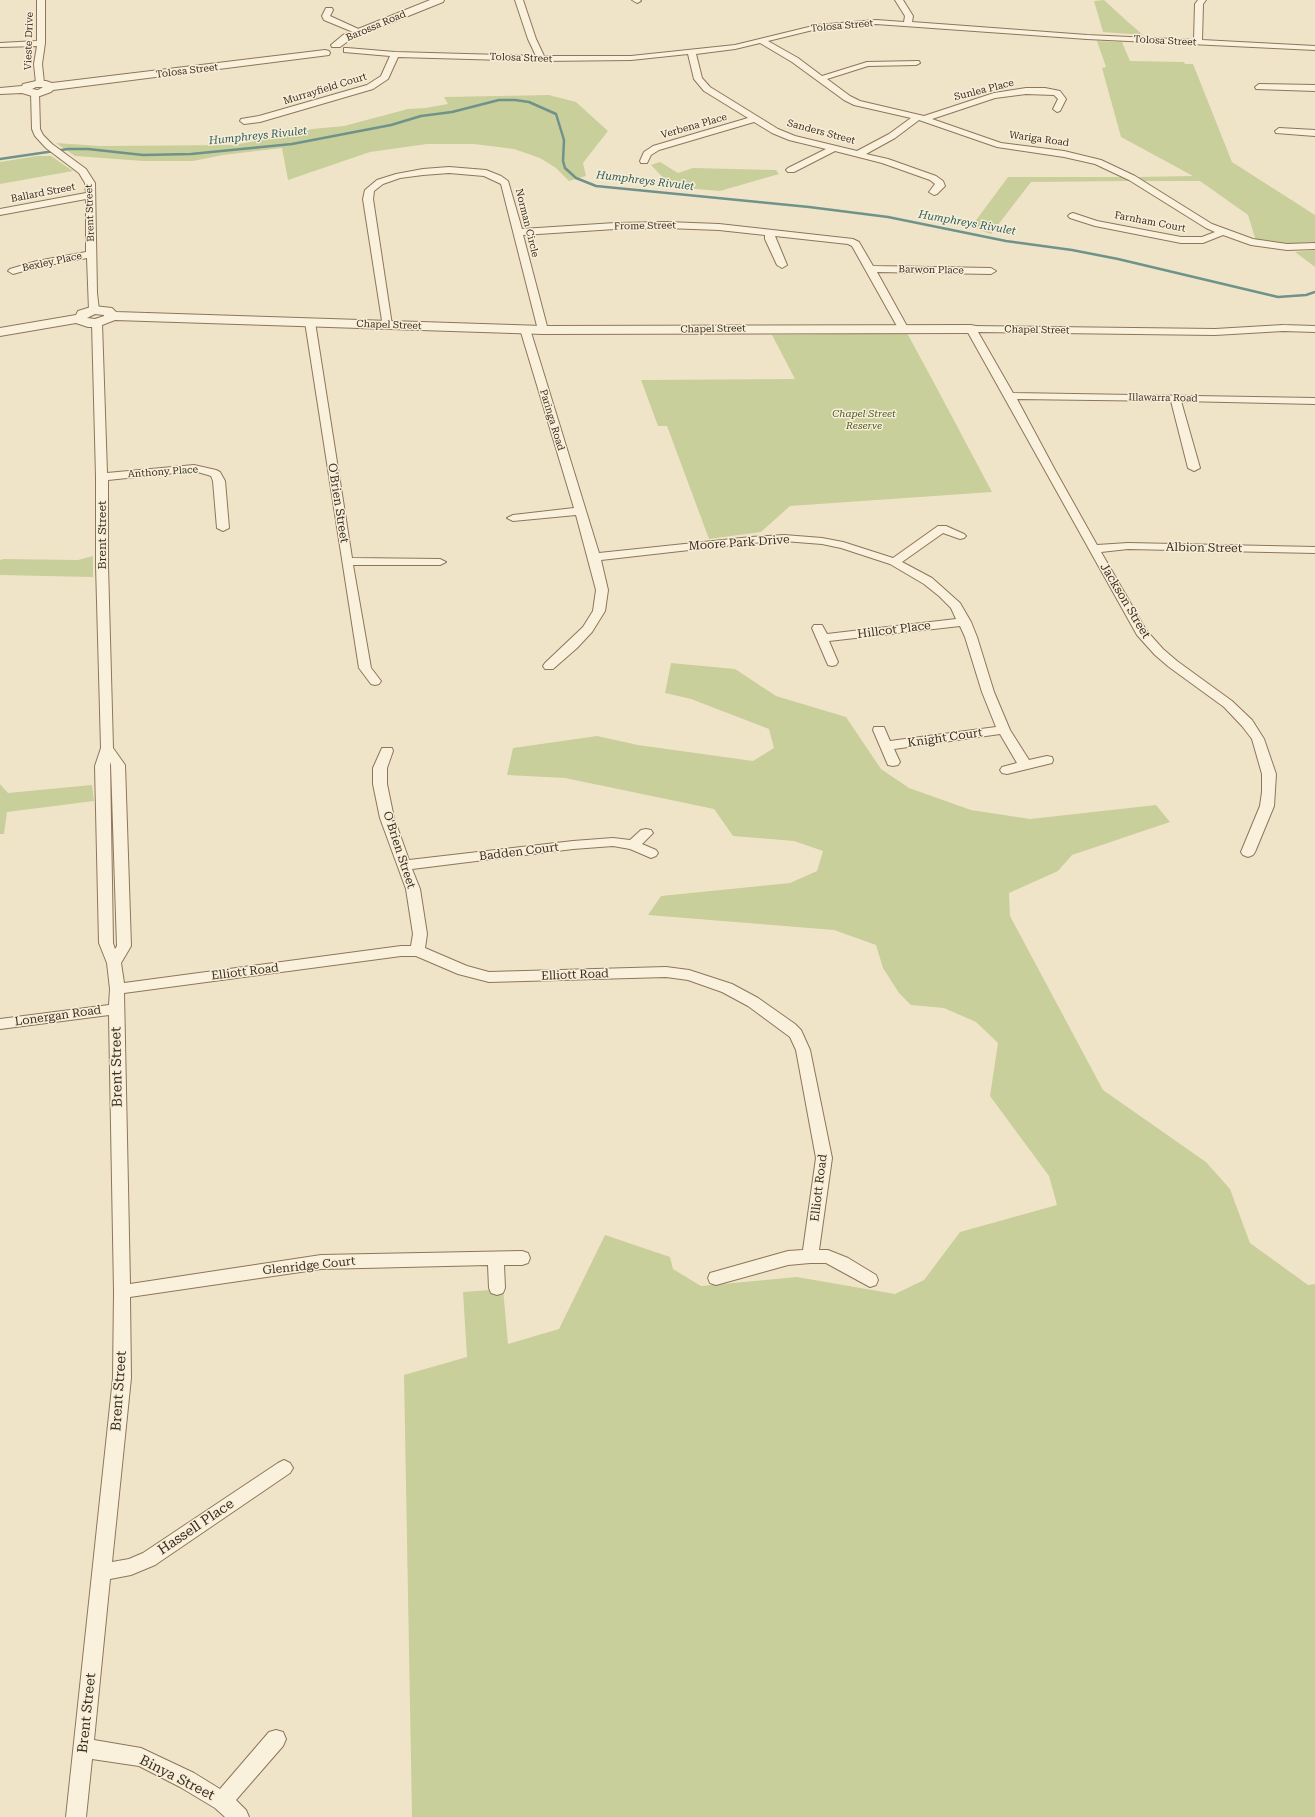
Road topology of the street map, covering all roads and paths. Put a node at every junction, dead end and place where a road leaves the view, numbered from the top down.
1 (41, 0) edge
2 (439, 0) edge
3 (519, 0) edge
4 (899, 0) edge
5 (1202, 0) edge
6 (329, 10) dead end
7 (908, 24) junction
8 (361, 32) junction
9 (762, 41) junction
10 (1198, 42) junction
11 (41, 43) junction
12 (0, 45) edge
13 (336, 45) junction
14 (1315, 48) edge
15 (346, 50) junction
16 (692, 52) junction
17 (325, 53) junction
18 (395, 54) junction
19 (541, 59) junction
20 (916, 63) dead end
21 (820, 79) junction
22 (1259, 87) dead end
23 (37, 88) junction
24 (1315, 88) edge
25 (0, 91) edge
26 (1057, 109) dead end
27 (920, 118) junction
28 (756, 119) junction
29 (244, 121) dead end
30 (1279, 131) dead end
31 (1315, 133) edge
32 (833, 148) junction
33 (859, 154) junction
34 (644, 161) dead end
35 (791, 170) dead end
36 (934, 192) dead end
37 (90, 195) junction
38 (0, 212) edge
39 (1073, 216) dead end
40 (519, 232) junction
41 (770, 232) junction
42 (1222, 232) junction
43 (1315, 246) edge
44 (91, 254) junction
45 (782, 265) dead end
46 (870, 269) junction
47 (13, 271) dead end
48 (991, 271) dead end
49 (94, 310) junction
50 (110, 316) junction
51 (80, 318) junction
52 (310, 322) junction
53 (97, 323) junction
54 (387, 325) junction
55 (903, 328) junction
56 (525, 329) junction
57 (970, 329) junction
58 (1315, 329) edge
59 (543, 330) junction
60 (0, 332) edge
61 (1010, 396) junction
62 (1175, 398) junction
63 (1315, 401) edge
64 (1194, 468) dead end
65 (102, 477) junction
66 (580, 511) junction
67 (513, 518) dead end
68 (223, 528) dead end
69 (960, 536) dead end
70 (1094, 548) junction
71 (1315, 550) edge
72 (594, 557) junction
73 (347, 561) junction
74 (440, 562) dead end
75 (894, 562) junction
76 (965, 622) junction
77 (832, 662) dead end
78 (549, 666) dead end
79 (375, 681) dead end
80 (879, 730) dead end
81 (1004, 730) junction
82 (887, 746) junction
83 (387, 751) dead end
84 (1047, 760) dead end
85 (893, 762) dead end
86 (1025, 765) junction
87 (1007, 770) dead end
88 (646, 833) dead end
89 (633, 845) junction
90 (1248, 852) dead end
91 (651, 853) dead end
92 (405, 865) junction
93 (418, 951) junction
94 (117, 989) junction
95 (116, 1009) junction
96 (0, 1024) edge
97 (810, 1256) junction
98 (496, 1258) junction
99 (522, 1258) dead end
100 (716, 1278) dead end
101 (870, 1280) dead end
102 (497, 1288) dead end
103 (122, 1292) junction
104 (284, 1468) dead end
105 (102, 1572) junction
106 (276, 1739) dead end
107 (84, 1748) junction
108 (222, 1801) junction
109 (76, 1817) edge
110 (239, 1817) edge

1 - 11 street, Vieste Drive
2 - 8 street, Barossa Road
3 - 19 street
4 - 7 street
5 - 10 street
6 - 8 street
7 - 9 street, Tolosa Street
7 - 10 street, Tolosa Street
8 - 13 street, Barossa Road
9 - 16 street, Tolosa Street
9 - 21 street, Wariga Road
10 - 14 street, Tolosa Street
11 - 12 street
11 - 23 street, Vieste Drive
13 - 15 street
13 - 17 street, Barossa Road
15 - 17 street, Tolosa Street
15 - 18 street, Tolosa Street
16 - 19 street, Tolosa Street
16 - 28 street, Sanders Street
17 - 23 street, Tolosa Street
18 - 19 street, Tolosa Street
18 - 29 street, Murrayfield Court
20 - 21 street
21 - 27 street, Wariga Road
22 - 24 street
23 - 25 street, Tolosa Street
23 - 37 street, Brent Street
26 - 27 street, Sunlea Place
27 - 33 street, Sunlea Place
27 - 42 street, Wariga Road
28 - 32 street, Sanders Street
28 - 34 street, Verbena Place
30 - 31 street
32 - 33 street, Sanders Street
32 - 35 street
33 - 36 street, Sanders Street
37 - 38 street, Ballard Street
37 - 44 street, Brent Street
39 - 42 street, Farnham Court
40 - 41 street, Frome Street
40 - 54 street, Norman Circle
40 - 59 street, Norman Circle
41 - 45 street
41 - 46 street, Frome Street
42 - 43 street, Wariga Road
44 - 47 street, Bexley Place
44 - 49 street, Brent Street
46 - 48 street, Barwon Place
46 - 55 street, Frome Street
49 - 50 street
49 - 51 street
50 - 52 street, Chapel Street
50 - 53 street
51 - 53 street
51 - 60 street
52 - 54 street, Chapel Street
52 - 73 street, O'Brien Street
53 - 65 street, Brent Street
54 - 56 street, Chapel Street
55 - 57 street, Chapel Street
55 - 59 street, Chapel Street
56 - 59 street, Chapel Street
56 - 66 street, Paringa Road
57 - 58 street, Chapel Street
57 - 61 street, Jackson Street
61 - 62 street, Illawarra Road
61 - 70 street, Jackson Street
62 - 63 street, Illawarra Road
62 - 64 street
65 - 68 street, Anthony Place
65 - 94 street, Brent Street
66 - 67 street
66 - 72 street, Paringa Road
69 - 75 street
70 - 71 street, Albion Street
70 - 90 street, Jackson Street
72 - 75 street, Moore Park Drive
72 - 78 street, Paringa Road
73 - 74 street
73 - 79 street, O'Brien Street
75 - 76 street, Moore Park Drive
76 - 77 street, Hillcot Place
76 - 81 street, Moore Park Drive
80 - 82 street
81 - 82 street, Knight Court
81 - 86 street, Moore Park Drive
82 - 85 street
83 - 92 street, O'Brien Street
84 - 86 street
86 - 87 street
88 - 89 street
89 - 91 street, Badden Court
89 - 92 street, Badden Court
92 - 93 street, O'Brien Street
93 - 94 street, Elliott Road
93 - 97 street, Elliott Road
94 - 95 street, Brent Street
95 - 96 street, Lonergan Road
95 - 103 street, Brent Street
97 - 100 street
97 - 101 street
98 - 99 street, Glenridge Court
98 - 102 street
98 - 103 street, Glenridge Court
103 - 105 street, Brent Street
104 - 105 street, Hassell Place
105 - 107 street, Brent Street
106 - 108 street, Binya Street
107 - 108 street, Binya Street
107 - 109 street, Brent Street
108 - 110 street, Binya Street

